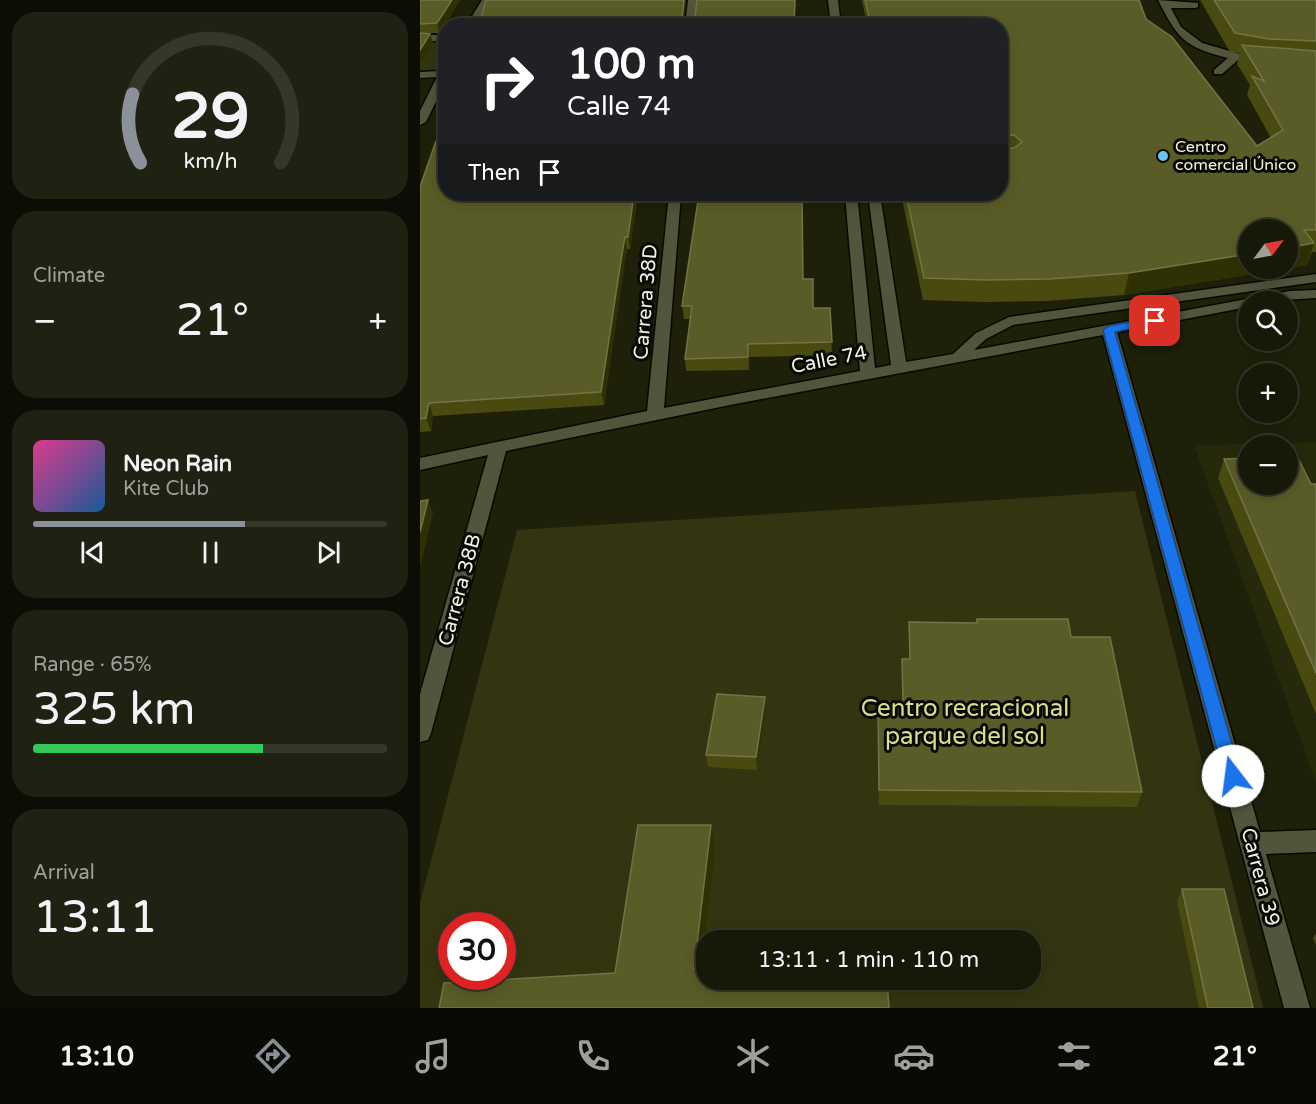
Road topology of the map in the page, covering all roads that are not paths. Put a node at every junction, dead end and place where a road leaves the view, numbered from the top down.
1 (487, 0) edge
2 (693, 0) edge
3 (833, 0) edge
4 (1164, 2) edge
5 (1195, 5) dead end
6 (475, 18) edge
7 (691, 18) edge
8 (835, 18) edge
9 (420, 38) edge
10 (438, 38) edge
11 (1236, 57) junction
12 (1278, 63) edge
13 (1218, 72) dead end
14 (438, 73) edge
15 (420, 75) edge
16 (438, 84) edge
17 (420, 122) edge
18 (674, 201) edge
19 (852, 201) edge
20 (875, 201) edge
21 (1316, 278) edge
22 (1316, 294) edge
23 (1298, 295) edge
24 (1238, 305) edge
25 (1109, 330) junction
26 (959, 356) junction
27 (898, 367) junction
28 (868, 374) junction
29 (656, 414) junction
30 (499, 446) junction
31 (420, 464) edge
32 (420, 733) edge
33 (1316, 841) edge
34 (1251, 843) junction
35 (1296, 1008) edge

1 - 6 street
2 - 7 street
3 - 8 street
4 - 5 street
4 - 11 street
9 - 10 street
11 - 12 street
11 - 13 street
14 - 15 street
16 - 17 street
18 - 29 street, Carrera 38D
19 - 28 street
20 - 27 street
21 - 26 street
22 - 23 street
24 - 25 street, Calle 74
25 - 26 street, Calle 74
25 - 34 street, Carrera 39
26 - 27 street, Calle 74
27 - 28 street, Calle 74
28 - 29 street, Calle 74
29 - 30 street, Calle 74
30 - 31 street, Calle 74
30 - 32 street, Carrera 38B
33 - 34 street
34 - 35 street, Carrera 39

